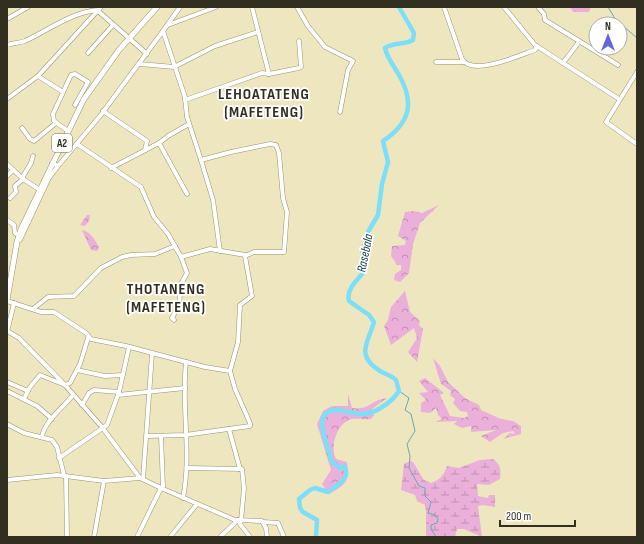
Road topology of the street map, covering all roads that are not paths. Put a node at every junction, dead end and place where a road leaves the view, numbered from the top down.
1 (28, 7) edge
2 (157, 7) edge
3 (180, 7) edge
4 (216, 7) edge
5 (252, 7) edge
6 (296, 7) edge
7 (444, 7) edge
8 (504, 7) edge
9 (538, 7) edge
10 (97, 9) edge
11 (7, 19) edge
12 (113, 25) junction
13 (168, 25) junction
14 (163, 31) junction
15 (258, 32) junction
16 (129, 39) junction
17 (299, 41) dead end
18 (579, 42) junction
19 (7, 45) edge
20 (537, 46) junction
21 (88, 53) dead end
22 (147, 54) junction
23 (436, 62) dead end
24 (463, 62) junction
25 (563, 63) junction
26 (140, 64) junction
27 (618, 66) dead end
28 (174, 67) junction
29 (637, 72) edge
30 (268, 74) junction
31 (38, 76) junction
32 (635, 80) edge
33 (62, 92) junction
34 (7, 99) edge
35 (619, 99) junction
36 (185, 100) junction
37 (75, 104) dead end
38 (103, 111) junction
39 (340, 112) dead end
40 (56, 123) junction
41 (189, 124) junction
42 (22, 128) dead end
43 (68, 131) junction
44 (159, 143) junction
45 (78, 144) junction
46 (637, 144) edge
47 (146, 150) junction
48 (33, 156) dead end
49 (201, 160) junction
50 (7, 164) edge
51 (55, 164) junction
52 (111, 168) junction
53 (14, 170) junction
54 (7, 176) edge
55 (23, 179) junction
56 (40, 190) junction
57 (187, 194) dead end
58 (10, 198) dead end
59 (7, 220) edge
60 (19, 236) junction
61 (17, 242) junction
62 (175, 246) junction
63 (220, 251) junction
64 (246, 255) junction
65 (181, 257) junction
66 (10, 269) edge
67 (7, 301) edge
68 (14, 303) junction
69 (32, 308) junction
70 (174, 320) dead end
71 (8, 332) edge
72 (88, 338) junction
73 (129, 347) junction
74 (152, 354) junction
75 (186, 362) junction
76 (77, 370) junction
77 (230, 371) junction
78 (123, 375) junction
79 (7, 382) edge
80 (65, 384) junction
81 (185, 388) junction
82 (150, 390) junction
83 (7, 391) edge
84 (28, 391) junction
85 (119, 393) junction
86 (73, 395) junction
87 (24, 399) junction
88 (82, 405) junction
89 (52, 419) junction
90 (7, 424) edge
91 (102, 428) junction
92 (229, 429) junction
93 (185, 435) junction
94 (147, 436) junction
95 (161, 436) junction
96 (42, 437) junction
97 (60, 458) junction
98 (187, 468) junction
99 (240, 470) junction
100 (65, 476) junction
101 (141, 478) junction
102 (7, 480) edge
103 (104, 481) junction
104 (161, 488) junction
105 (183, 498) junction
106 (197, 504) junction
107 (239, 520) junction
108 (262, 522) junction
109 (225, 535) edge
110 (67, 537) edge
111 (94, 537) edge
112 (137, 537) edge
113 (170, 537) edge
114 (220, 537) edge
115 (250, 537) edge
116 (267, 537) edge
117 (284, 537) edge

1 - 11 street
2 - 16 main road, A2
3 - 13 street
4 - 13 street
5 - 15 street
6 - 39 street
7 - 24 street
8 - 20 street
9 - 18 street
10 - 12 street
10 - 19 street
10 - 31 street
12 - 16 street
12 - 21 street
13 - 14 street
14 - 22 street
14 - 28 street
15 - 28 street
15 - 30 street
16 - 22 street
16 - 43 main road, A2
17 - 30 street
18 - 25 street
18 - 27 street
20 - 24 street
20 - 25 street
22 - 26 street
23 - 24 street
25 - 35 street
26 - 28 street
26 - 38 street
28 - 36 street
29 - 32 street
30 - 36 street
31 - 33 street
31 - 34 street
32 - 35 street
33 - 37 street
33 - 40 street
35 - 46 street
36 - 41 street
38 - 45 street
38 - 47 street
40 - 42 street
40 - 43 street
41 - 44 street
41 - 49 street
43 - 51 main road, A2
44 - 47 street
44 - 57 street
45 - 51 street
45 - 52 street
47 - 52 street
48 - 55 street
49 - 63 street
49 - 64 street
50 - 53 street
51 - 56 main road, A2
51 - 61 street
52 - 62 street
53 - 54 street
53 - 55 street
55 - 56 street
55 - 58 street
56 - 60 main road, A2
59 - 60 street
60 - 61 main road, A2
61 - 66 main road, A2
62 - 65 street
62 - 69 street
63 - 64 street
63 - 65 street
64 - 77 street
65 - 70 street
66 - 67 main road, A2
67 - 68 street
68 - 69 street
68 - 71 street
69 - 72 street
71 - 80 street
72 - 73 street
72 - 76 street
73 - 74 street
73 - 78 street
74 - 75 street
74 - 82 street
75 - 77 street
75 - 81 street
76 - 78 street
76 - 80 street
77 - 92 street
78 - 85 street
79 - 84 street
80 - 84 street
80 - 86 street
81 - 82 street
81 - 93 street
82 - 85 street
82 - 94 street
83 - 87 street
84 - 87 street
85 - 88 street
85 - 91 street
86 - 88 street
86 - 89 street
87 - 89 street
88 - 91 street
89 - 96 street
90 - 96 street
91 - 97 street
91 - 101 street
92 - 93 street
92 - 99 street
93 - 95 street
93 - 98 street
94 - 95 street
94 - 101 street
95 - 104 street
96 - 97 street
97 - 100 street
98 - 99 street
98 - 105 street
99 - 107 street
100 - 102 street
100 - 103 street
100 - 110 street
101 - 103 street
101 - 104 street
103 - 111 street
104 - 105 street
104 - 112 street
105 - 106 street
106 - 107 street
106 - 113 street
107 - 108 street
107 - 109 street
107 - 115 street
108 - 116 street
108 - 117 street
109 - 114 street

